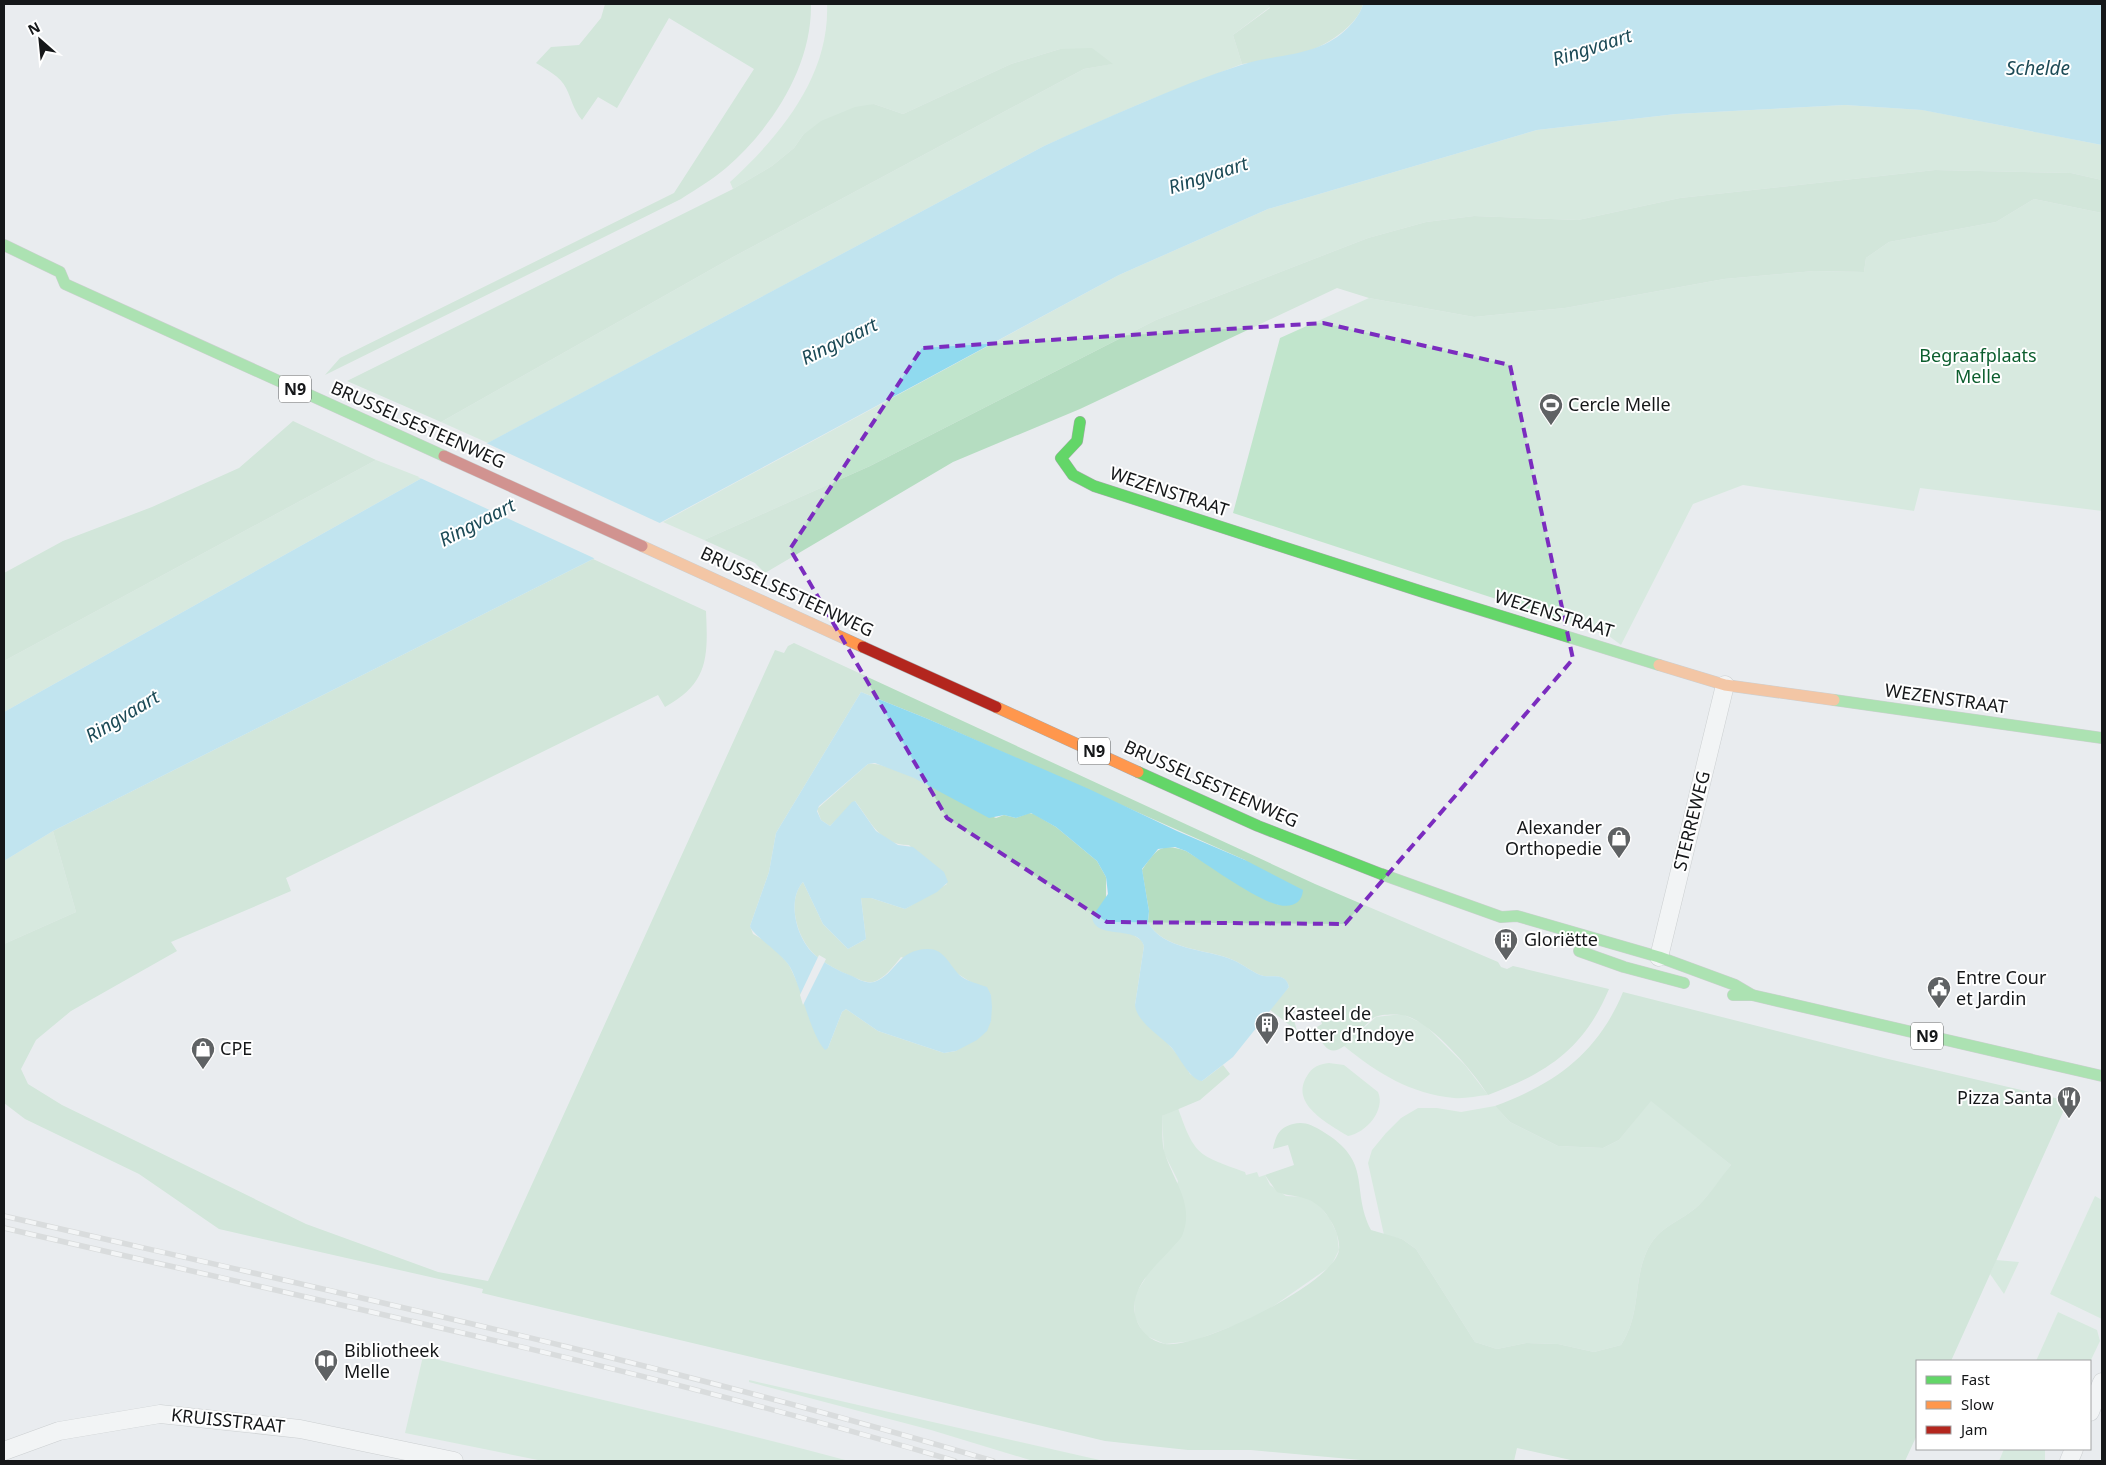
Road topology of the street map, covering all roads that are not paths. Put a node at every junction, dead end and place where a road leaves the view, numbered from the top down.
1 (4, 246) edge
2 (65, 284) junction
3 (53, 288) dead end
4 (1080, 422) dead end
5 (1725, 685) junction
6 (2102, 738) edge
7 (1501, 917) junction
8 (1512, 928) dead end
9 (1568, 947) dead end
10 (1659, 957) junction
11 (1697, 986) dead end
12 (1715, 990) dead end
13 (1752, 995) junction
14 (2102, 1076) edge
15 (2102, 1382) edge
16 (2091, 1410) edge
17 (4, 1451) edge
18 (454, 1461) edge

1 - 2 main road, BRUSSELSESTEENWEG / N9
2 - 3 main road
2 - 7 main road, BRUSSELSESTEENWEG / N9
4 - 5 main road, WEZENSTRAAT
5 - 6 main road, WEZENSTRAAT
5 - 10 street, STERREWEG
7 - 8 main road, BRUSSELSESTEENWEG / N9
7 - 10 main road, BRUSSELSESTEENWEG / N9
9 - 11 main road
10 - 13 main road, BRUSSELSESTEENWEG / N9
12 - 13 main road, BRUSSELSESTEENWEG / N9
13 - 14 main road, BRUSSELSESTEENWEG / N9
15 - 16 street
17 - 18 street, KRUISSTRAAT

